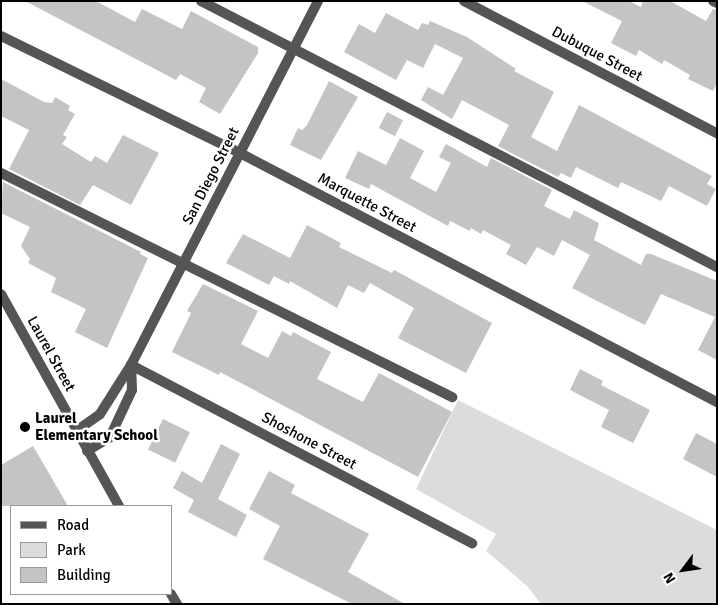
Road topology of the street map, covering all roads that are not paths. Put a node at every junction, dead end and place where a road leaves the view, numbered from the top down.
1 (201, 1) edge
2 (318, 1) edge
3 (464, 1) edge
4 (713, 1) edge
5 (717, 3) edge
6 (1, 36) edge
7 (294, 47) junction
8 (717, 133) edge
9 (240, 154) junction
10 (1, 173) edge
11 (184, 262) junction
12 (717, 267) edge
13 (1, 294) edge
14 (131, 365) junction
15 (452, 396) dead end
16 (717, 402) edge
17 (76, 431) junction
18 (88, 451) junction
19 (118, 505) edge
20 (472, 543) dead end

1 - 7 street
2 - 7 street, San Diego Street
3 - 8 street, Dubuque Street
4 - 5 street
6 - 9 street, Marquette Street
7 - 9 street, San Diego Street
7 - 12 street
9 - 11 street, San Diego Street
9 - 16 street, Marquette Street
10 - 11 street
11 - 14 street, San Diego Street
11 - 15 street
13 - 17 street, Laurel Street
14 - 17 street, San Diego Street
14 - 18 street, San Diego Street
14 - 20 street, Shoshone Street
17 - 18 street, Laurel Street
18 - 19 street, Laurel Street

